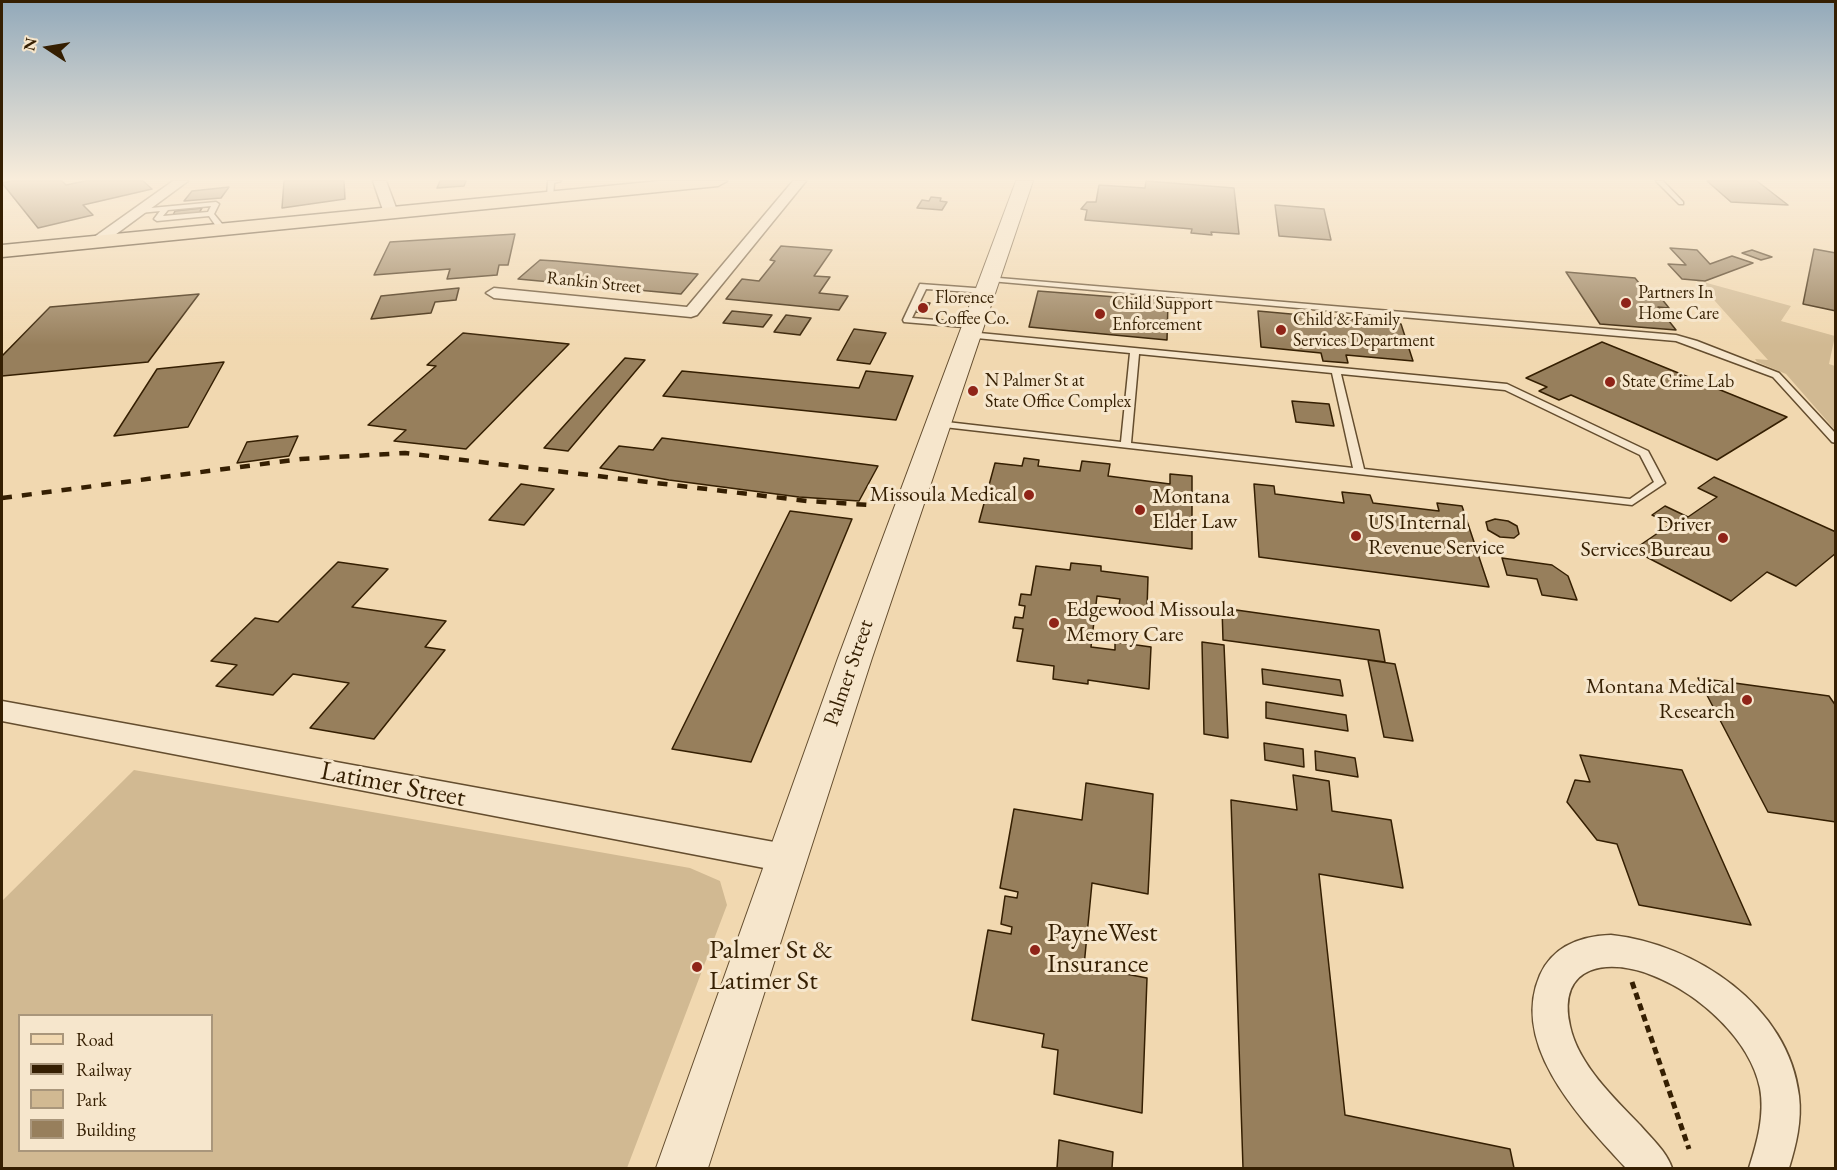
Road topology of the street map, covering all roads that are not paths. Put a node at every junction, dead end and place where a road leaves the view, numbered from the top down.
1 (105, 236) edge
2 (168, 236) edge
3 (755, 236) edge
4 (1005, 236) edge
5 (95, 243) junction
6 (2, 251) edge
7 (987, 285) junction
8 (494, 293) dead end
9 (971, 331) junction
10 (1135, 351) junction
11 (1335, 370) junction
12 (938, 424) junction
13 (1836, 440) edge
14 (1126, 445) junction
15 (1359, 471) junction
16 (2, 711) edge
17 (785, 858) junction
18 (682, 1168) edge
19 (1652, 1168) edge
20 (1769, 1168) edge

1 - 5 street
2 - 5 main road
3 - 8 street, Rankin Street
4 - 7 street, Palmer Street
5 - 6 main road
7 - 9 street, Palmer Street
7 - 9 lane
7 - 13 lane
9 - 10 lane
9 - 12 street, Palmer Street
10 - 11 lane
10 - 14 lane
11 - 15 lane
11 - 15 lane
12 - 14 lane
12 - 17 street, Palmer Street
14 - 15 lane
16 - 17 street, Latimer Street
17 - 18 street, Palmer Street
19 - 20 street

